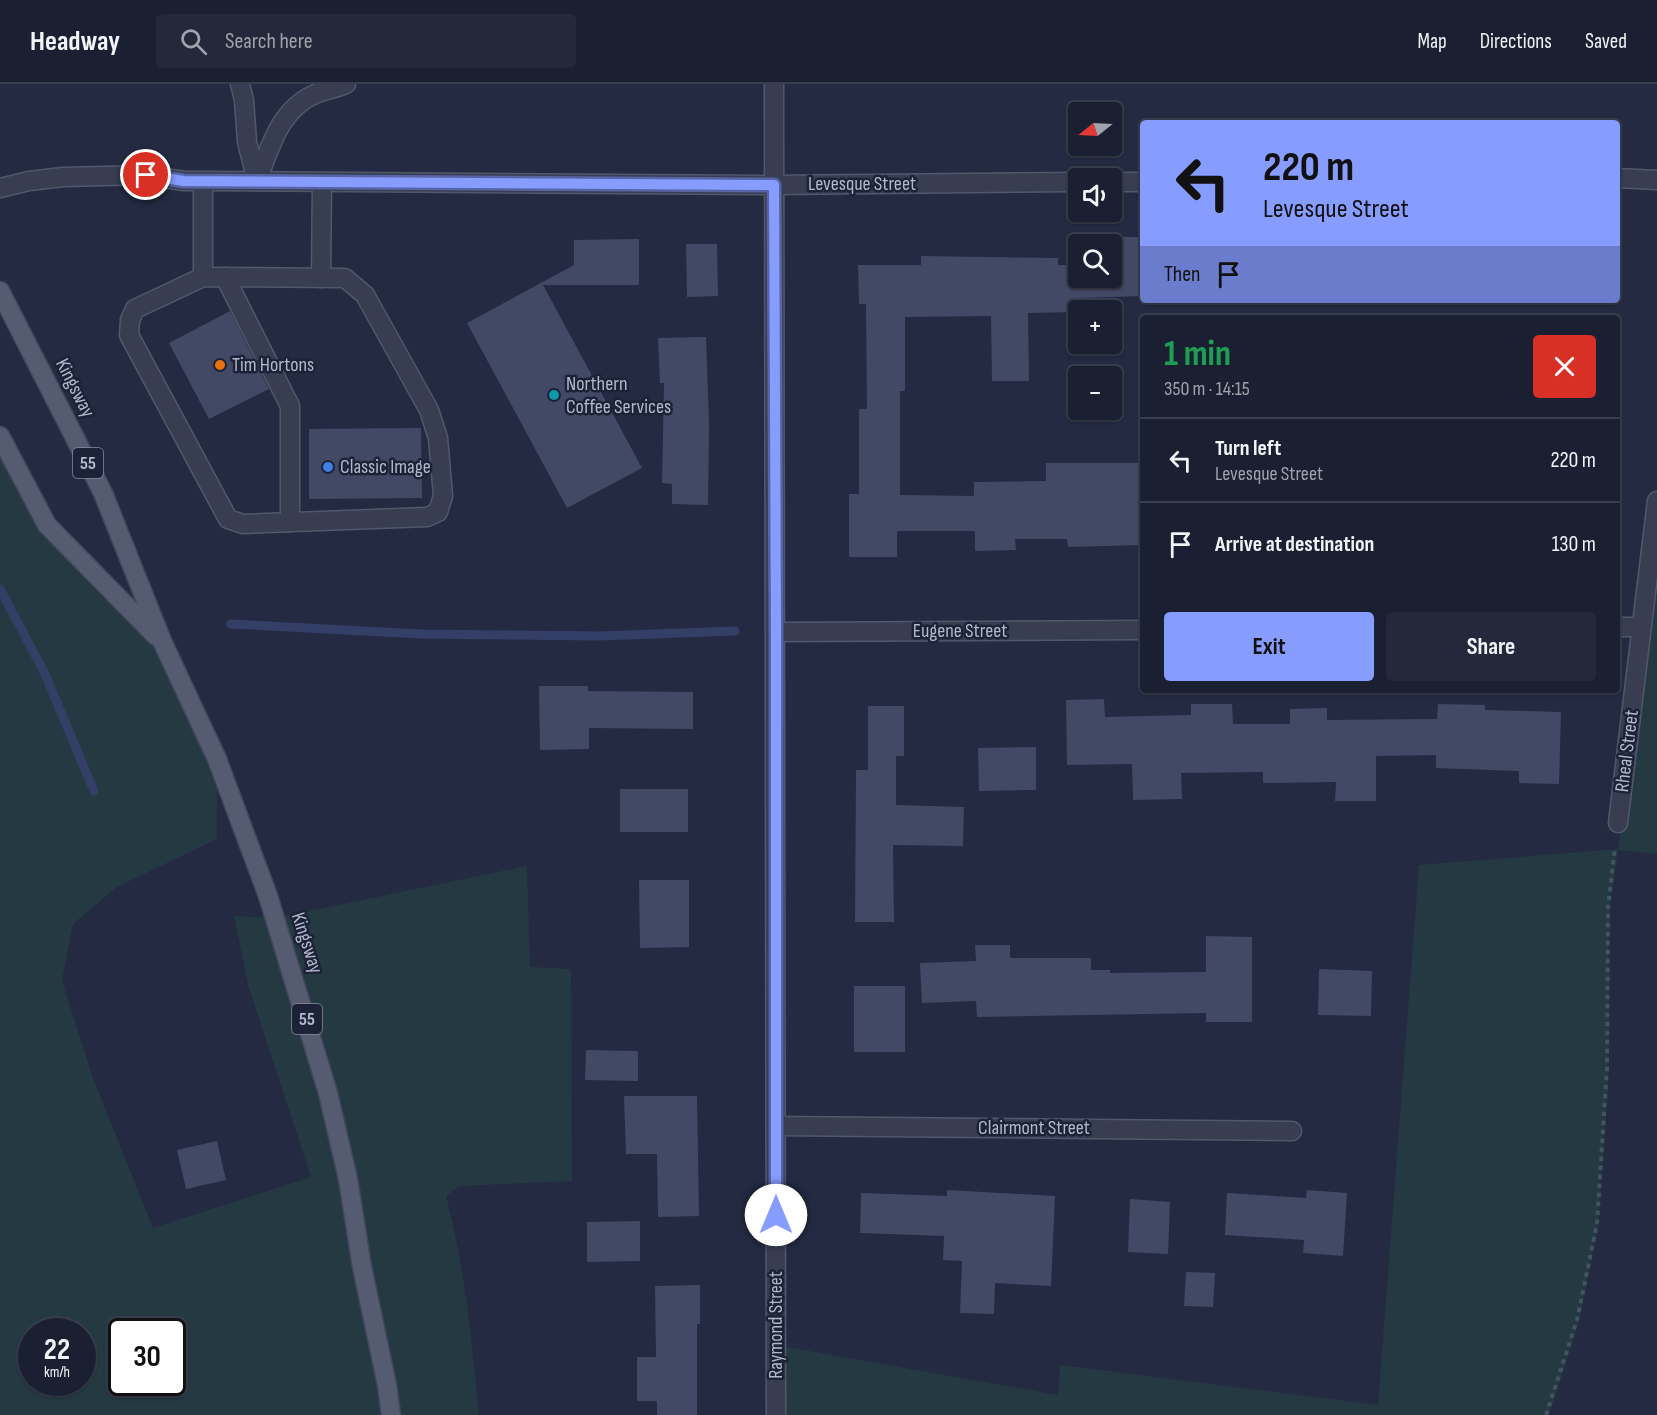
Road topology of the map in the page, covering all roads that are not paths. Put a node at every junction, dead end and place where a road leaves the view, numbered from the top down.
1 (240, 84) edge
2 (346, 84) edge
3 (774, 84) edge
4 (1620, 178) edge
5 (1657, 180) edge
6 (203, 181) junction
7 (257, 181) junction
8 (322, 182) junction
9 (1068, 182) edge
10 (1122, 182) edge
11 (1140, 182) edge
12 (774, 185) junction
13 (0, 188) edge
14 (203, 277) junction
15 (225, 277) junction
16 (321, 278) junction
17 (0, 291) edge
18 (0, 436) edge
19 (1657, 501) edge
20 (290, 522) junction
21 (1620, 627) edge
22 (1641, 627) junction
23 (1140, 630) edge
24 (776, 632) junction
25 (162, 641) junction
26 (1618, 823) road end
27 (776, 1126) junction
28 (1292, 1131) dead end
29 (391, 1415) edge
30 (776, 1415) edge

1 - 7 street
2 - 7 street
3 - 12 street, Raymond Street
4 - 5 street
6 - 7 street, Levesque Street
6 - 13 street, Levesque Street
6 - 14 street
7 - 8 street, Levesque Street
8 - 12 street, Levesque Street
8 - 16 street
9 - 12 street, Levesque Street
10 - 11 street
12 - 24 street, Raymond Street
14 - 15 street
14 - 20 street
15 - 16 street
15 - 20 street
16 - 20 street
17 - 25 main road, Kingsway / 55
18 - 25 main road, Kingsway / 55
19 - 22 street, Rheal Street
21 - 22 street
22 - 26 street, Rheal Street
23 - 24 street, Eugene Street
24 - 27 street, Raymond Street
25 - 29 main road, Kingsway / 55
27 - 28 street, Clairmont Street
27 - 30 street, Raymond Street

